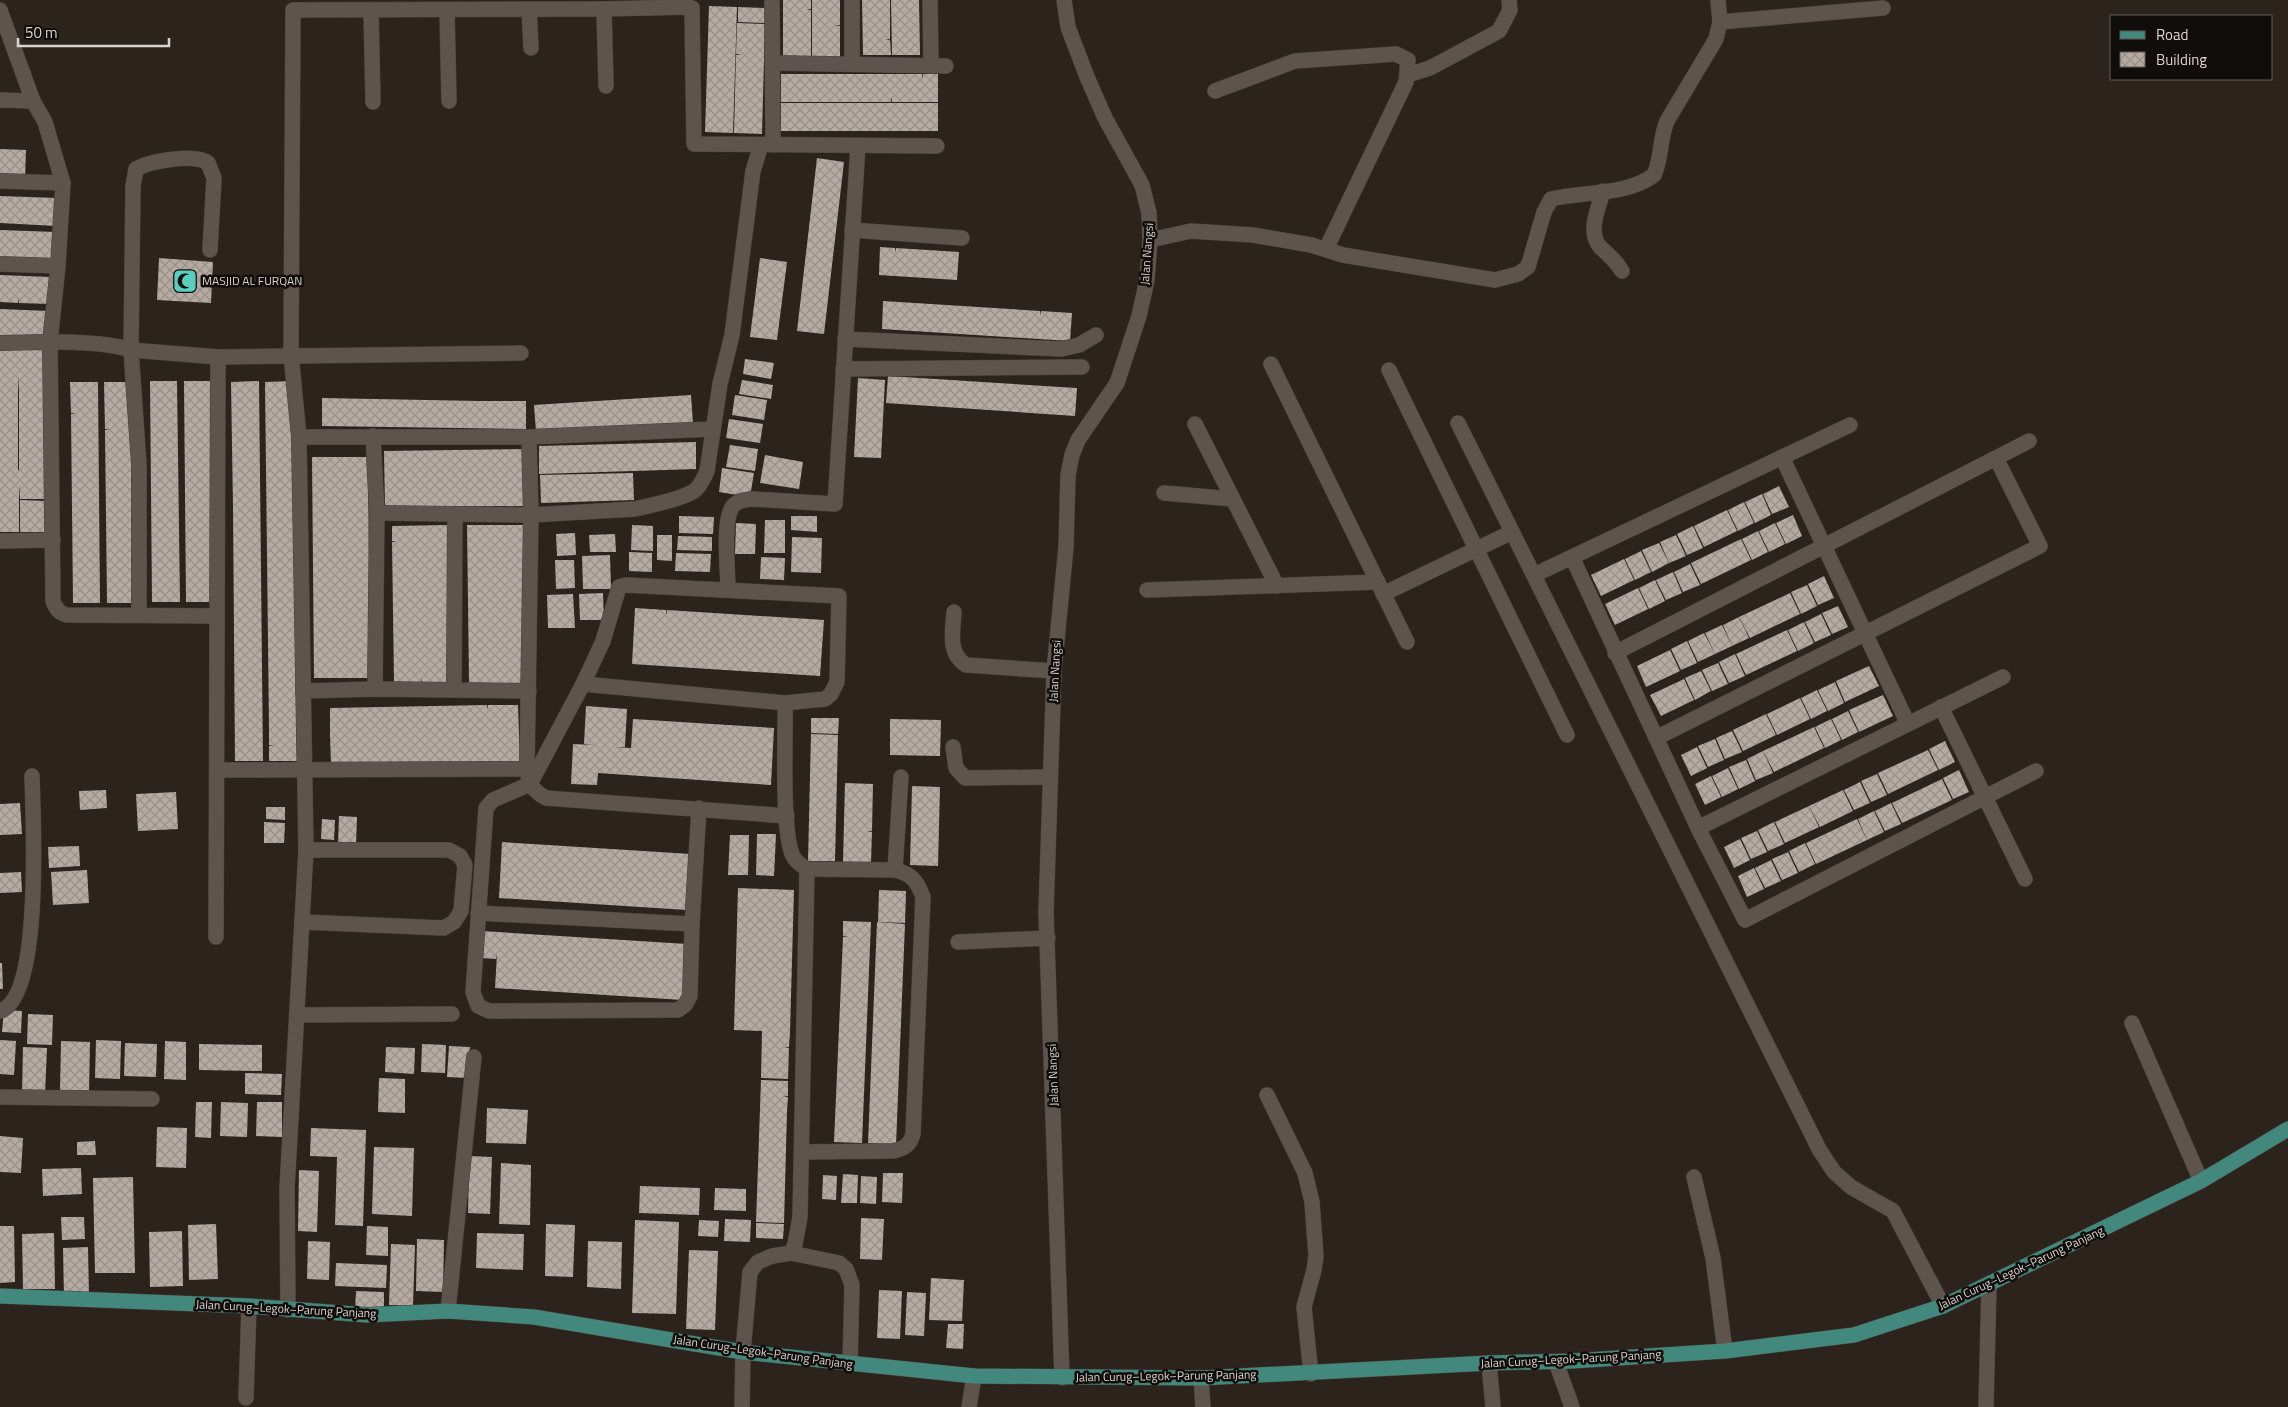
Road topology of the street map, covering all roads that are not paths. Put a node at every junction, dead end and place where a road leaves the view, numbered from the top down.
1 (772, 0) edge
2 (852, 0) edge
3 (930, 0) edge
4 (1064, 0) edge
5 (1509, 0) edge
6 (1718, 0) edge
7 (1883, 8) dead end
8 (529, 9) junction
9 (604, 9) junction
10 (371, 10) junction
11 (447, 10) junction
12 (1, 20) edge
13 (1720, 22) junction
14 (531, 48) dead end
15 (772, 63) junction
16 (852, 64) junction
17 (1408, 75) junction
18 (606, 86) dead end
19 (1215, 92) dead end
20 (0, 100) edge
21 (33, 101) junction
22 (448, 101) dead end
23 (373, 102) dead end
24 (767, 145) junction
25 (858, 146) junction
26 (938, 146) dead end
27 (0, 181) edge
28 (63, 183) junction
29 (1603, 191) junction
30 (852, 230) junction
31 (962, 238) dead end
32 (1150, 240) junction
33 (1326, 249) junction
34 (210, 250) dead end
35 (0, 264) edge
36 (58, 266) junction
37 (1622, 271) dead end
38 (1096, 335) dead end
39 (50, 342) junction
40 (0, 343) edge
41 (131, 350) junction
42 (521, 353) dead end
43 (291, 354) junction
44 (844, 354) junction
45 (218, 357) junction
46 (1271, 364) dead end
47 (1082, 367) dead end
48 (1389, 370) dead end
49 (1458, 423) dead end
50 (1195, 424) dead end
51 (1850, 425) dead end
52 (713, 429) junction
53 (374, 436) junction
54 (299, 437) junction
55 (529, 437) junction
56 (2029, 441) dead end
57 (1782, 457) junction
58 (1996, 458) junction
59 (1164, 493) dead end
60 (1233, 499) junction
61 (377, 513) junction
62 (455, 514) junction
63 (531, 515) junction
64 (1512, 532) junction
65 (53, 540) junction
66 (0, 541) edge
67 (1825, 546) junction
68 (1476, 549) junction
69 (1572, 557) junction
70 (1534, 575) junction
71 (1277, 586) junction
72 (1380, 588) junction
73 (728, 589) junction
74 (1147, 590) dead end
75 (954, 612) dead end
76 (139, 615) junction
77 (216, 616) junction
78 (1867, 632) junction
79 (1407, 642) dead end
80 (1615, 653) junction
81 (1054, 671) junction
82 (2003, 677) dead end
83 (583, 684) junction
84 (375, 689) junction
85 (454, 689) junction
86 (303, 691) junction
87 (529, 691) junction
88 (786, 703) junction
89 (1941, 707) junction
90 (1908, 724) junction
91 (1566, 734) dead end
92 (1656, 738) junction
93 (953, 747) dead end
94 (218, 770) junction
95 (304, 770) junction
96 (2036, 771) dead end
97 (32, 776) dead end
98 (528, 776) junction
99 (901, 777) dead end
100 (1049, 777) junction
101 (1985, 797) junction
102 (699, 808) junction
103 (787, 816) junction
104 (1698, 828) junction
105 (306, 850) junction
106 (807, 869) junction
107 (895, 870) junction
108 (2025, 880) dead end
109 (478, 913) junction
110 (302, 922) junction
111 (692, 924) junction
112 (216, 937) dead end
113 (1048, 938) junction
114 (958, 942) dead end
115 (0, 1010) edge
116 (452, 1014) dead end
117 (298, 1015) junction
118 (2132, 1023) dead end
119 (474, 1057) dead end
120 (1267, 1095) dead end
121 (0, 1097) edge
122 (152, 1098) dead end
123 (2288, 1129) edge
124 (802, 1152) junction
125 (1694, 1177) dead end
126 (2201, 1181) junction
127 (791, 1253) junction
128 (1989, 1284) junction
129 (0, 1296) edge
130 (249, 1306) junction
131 (1943, 1306) junction
132 (288, 1310) junction
133 (448, 1311) junction
134 (1726, 1351) junction
135 (743, 1352) junction
136 (1556, 1362) junction
137 (1489, 1363) junction
138 (850, 1364) junction
139 (1311, 1374) junction
140 (974, 1376) junction
141 (1062, 1378) junction
142 (1201, 1378) junction
143 (246, 1398) dead end
144 (742, 1407) edge
145 (969, 1407) edge
146 (1203, 1407) edge
147 (1494, 1407) edge
148 (1572, 1407) edge
149 (1986, 1407) edge

1 - 15 street
2 - 16 street
3 - 16 street
4 - 32 street, Jalan Nangsi
5 - 17 street
6 - 13 street
7 - 13 street
8 - 9 street
8 - 11 street
8 - 14 street
9 - 18 street
9 - 24 street
10 - 11 street
10 - 23 street
10 - 43 street
11 - 22 street
12 - 21 street
13 - 29 street
15 - 16 street
15 - 24 street
17 - 19 street
17 - 33 street
20 - 21 street
21 - 28 street
24 - 25 street
24 - 52 street
25 - 26 street
25 - 30 street
27 - 28 street
28 - 36 street
29 - 33 street
29 - 37 street
30 - 31 street
30 - 44 street
32 - 33 street
32 - 81 street, Jalan Nangsi
34 - 41 street
35 - 36 street
36 - 39 street
38 - 44 street
39 - 40 street
39 - 41 street
39 - 65 street
41 - 45 street
41 - 76 street
42 - 43 street
43 - 45 street
43 - 54 street
44 - 47 street
44 - 73 street
45 - 77 street
46 - 72 street
48 - 68 street
49 - 64 street
50 - 60 street
51 - 57 street
52 - 55 street
52 - 63 street
53 - 54 street
53 - 55 street
53 - 61 street
54 - 86 street
55 - 63 street
56 - 58 street
57 - 67 street
57 - 69 street
58 - 67 street
58 - 78 street
59 - 60 street
60 - 71 street
61 - 62 street
61 - 84 street
62 - 63 street
62 - 85 street
63 - 87 street
64 - 68 street
64 - 70 street
65 - 66 street
65 - 76 street
67 - 78 street
67 - 80 street
68 - 72 street
68 - 91 street
69 - 70 street
69 - 80 street
70 - 131 street
71 - 72 street
71 - 74 street
72 - 79 street
73 - 83 street
73 - 88 street
75 - 81 street
76 - 77 street
77 - 94 street
78 - 90 street
78 - 92 street
80 - 92 street
81 - 100 street, Jalan Nangsi
82 - 89 street
83 - 88 street
83 - 98 street
84 - 85 street
84 - 86 street
85 - 87 street
86 - 95 street
87 - 98 street
88 - 103 street
89 - 90 street
89 - 101 street
90 - 104 street
92 - 104 street
93 - 100 street
94 - 95 street
94 - 112 street
95 - 98 street
95 - 105 street
96 - 101 street
97 - 115 street
98 - 102 street
98 - 109 street
99 - 107 street
100 - 113 street, Jalan Nangsi
101 - 104 street
101 - 108 street
102 - 103 street
102 - 111 street
103 - 106 street
105 - 110 street
105 - 110 street
106 - 107 street
106 - 124 street
107 - 124 street
109 - 111 street
109 - 111 street
110 - 117 street
113 - 114 street
113 - 141 street, Jalan Nangsi
116 - 117 street
117 - 132 street
118 - 126 street
119 - 133 street
120 - 139 street
121 - 122 street
123 - 126 main road, Jalan Curug–Legok–Parung Panjang
124 - 127 street
125 - 134 street
126 - 128 main road, Jalan Curug–Legok–Parung Panjang
127 - 135 street
127 - 138 street
128 - 131 main road, Jalan Curug–Legok–Parung Panjang
128 - 149 street
129 - 130 main road, Jalan Curug–Legok–Parung Panjang
130 - 132 main road, Jalan Curug–Legok–Parung Panjang
130 - 143 street
131 - 134 main road, Jalan Curug–Legok–Parung Panjang
132 - 133 main road, Jalan Curug–Legok–Parung Panjang
133 - 135 main road, Jalan Curug–Legok–Parung Panjang
134 - 136 main road, Jalan Curug–Legok–Parung Panjang
135 - 138 main road, Jalan Curug–Legok–Parung Panjang
135 - 144 street
136 - 137 main road, Jalan Curug–Legok–Parung Panjang
136 - 148 street
137 - 139 main road, Jalan Curug–Legok–Parung Panjang
137 - 147 street
138 - 140 main road, Jalan Curug–Legok–Parung Panjang
139 - 142 main road, Jalan Curug–Legok–Parung Panjang
140 - 141 main road, Jalan Curug–Legok–Parung Panjang
140 - 145 street
141 - 142 main road, Jalan Curug–Legok–Parung Panjang
142 - 146 street

